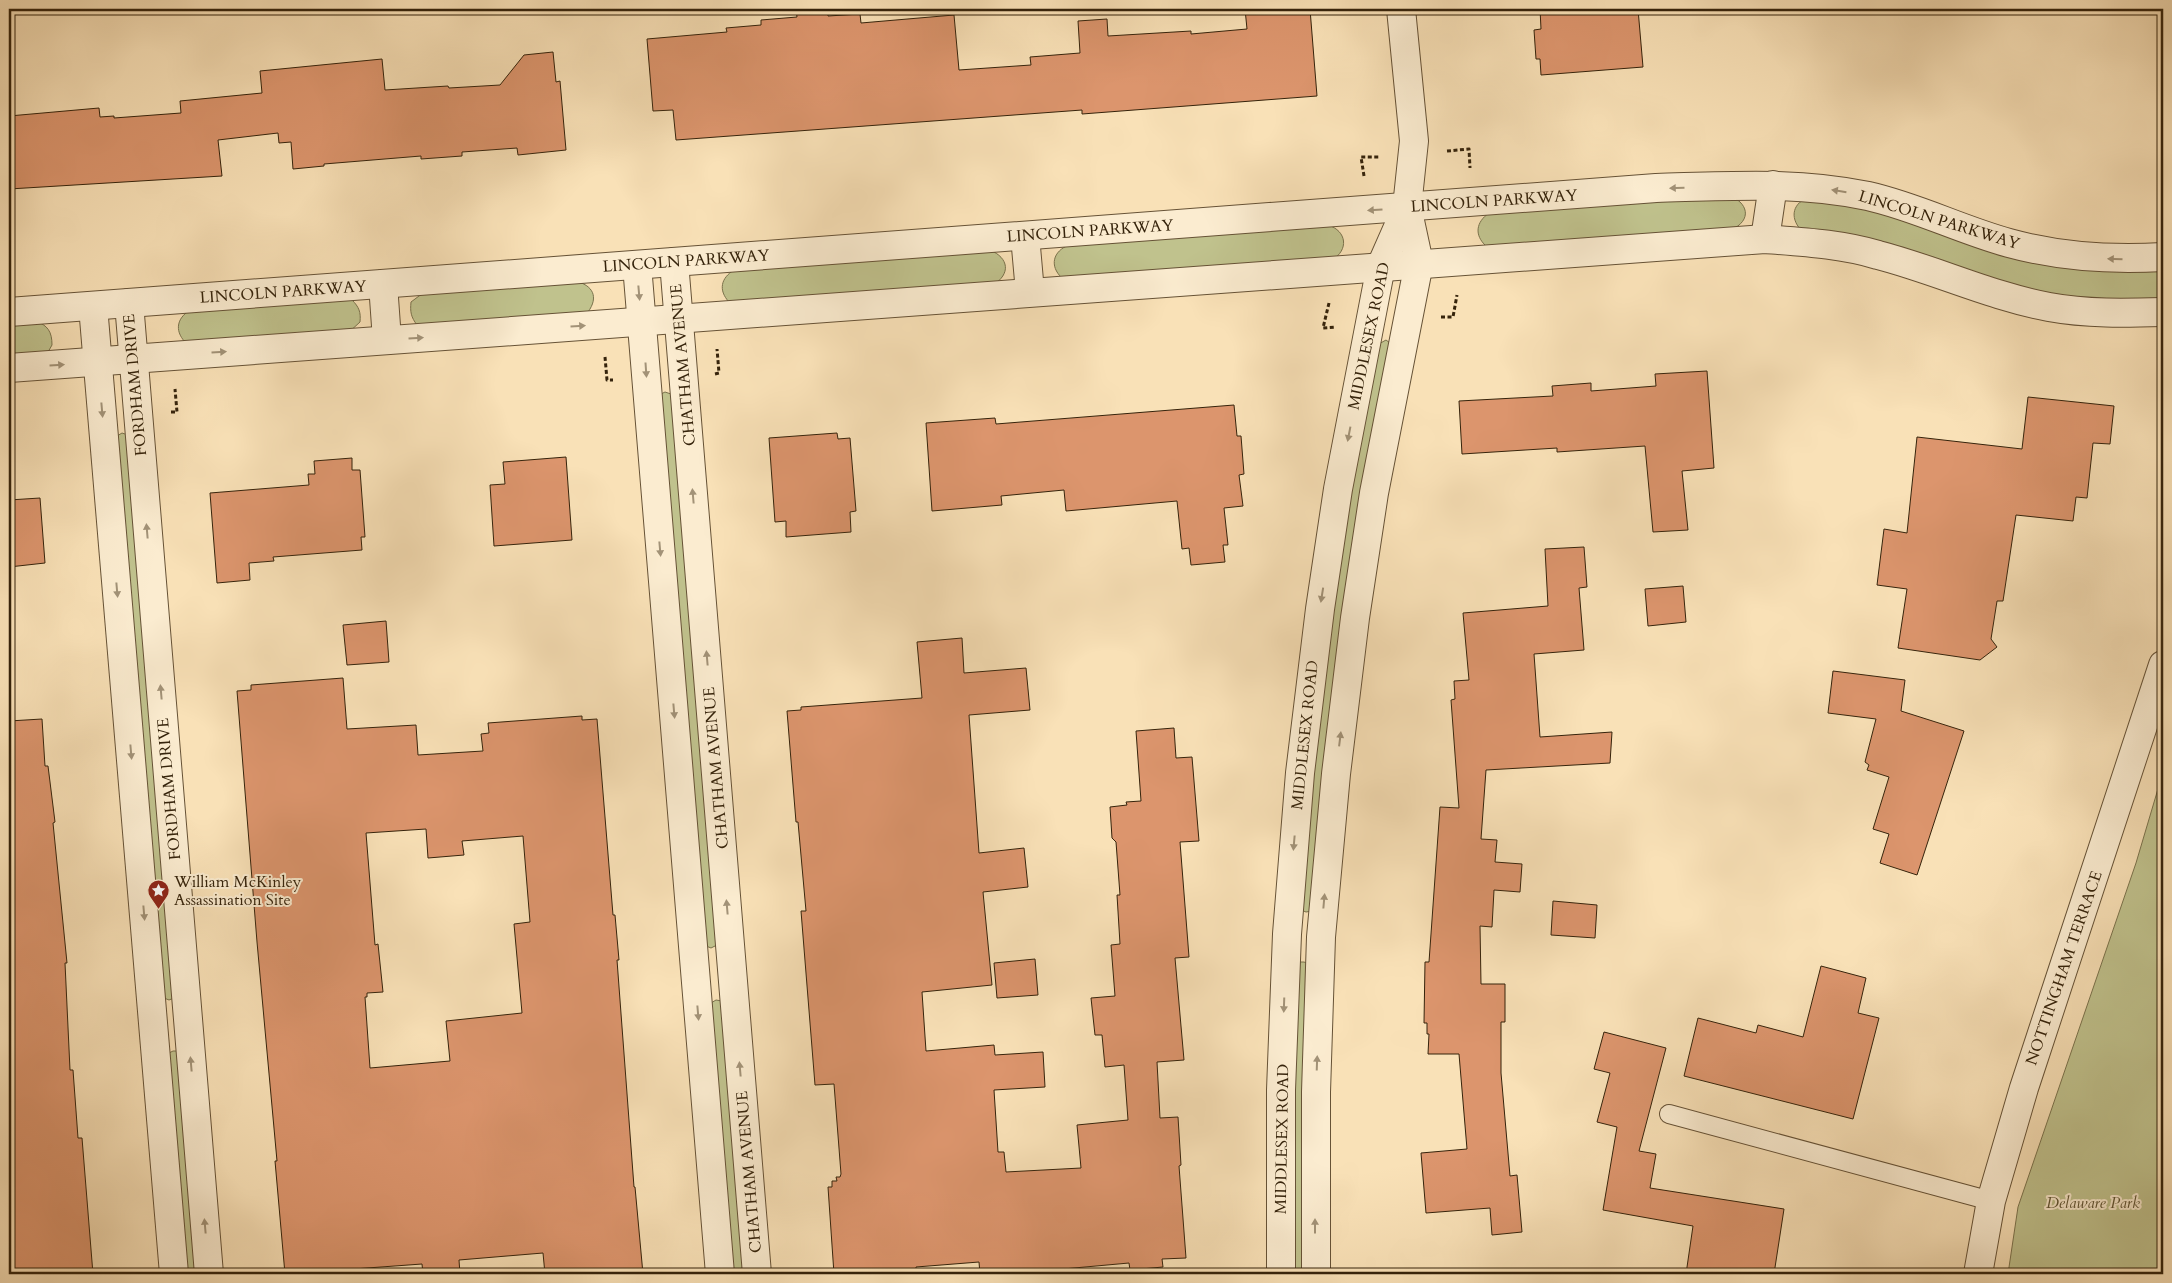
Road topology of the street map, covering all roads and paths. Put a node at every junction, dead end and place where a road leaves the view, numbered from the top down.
1 (1401, 9) edge
2 (1445, 151) dead end
3 (1382, 157) dead end
4 (1470, 173) dead end
5 (1364, 182) dead end
6 (1773, 185) junction
7 (1407, 208) junction
8 (1025, 236) junction
9 (1765, 239) junction
10 (2163, 257) edge
11 (674, 262) junction
12 (1419, 263) junction
13 (637, 265) junction
14 (1381, 266) junction
15 (383, 284) junction
16 (1030, 292) junction
17 (1457, 292) dead end
18 (1330, 296) dead end
19 (129, 303) junction
20 (93, 306) junction
21 (9, 312) edge
22 (2163, 312) edge
23 (1453, 317) dead end
24 (679, 318) junction
25 (642, 321) junction
26 (1323, 328) dead end
27 (387, 340) junction
28 (717, 343) dead end
29 (604, 350) dead end
30 (134, 359) junction
31 (98, 362) junction
32 (9, 368) edge
33 (719, 373) dead end
34 (607, 380) dead end
35 (175, 381) dead end
36 (177, 412) dead end
37 (2163, 666) edge
38 (1287, 934) junction
39 (1321, 937) junction
40 (732, 972) junction
41 (695, 975) junction
42 (188, 1022) junction
43 (153, 1025) junction
44 (1669, 1114) dead end
45 (1991, 1201) junction
46 (174, 1274) edge
47 (209, 1274) edge
48 (720, 1274) edge
49 (757, 1274) edge
50 (1281, 1274) edge
51 (1316, 1274) edge
52 (1978, 1274) edge

1 - 7 street, MIDDLESEX ROAD
2 - 4 path
3 - 5 path
6 -> 7 street, LINCOLN PARKWAY
6 - 9 street
10 -> 6 street, LINCOLN PARKWAY
7 -> 8 street, LINCOLN PARKWAY
7 - 12 street, MIDDLESEX ROAD
7 - 14 street, MIDDLESEX ROAD
8 - 11 street, LINCOLN PARKWAY
8 - 16 street
9 - 12 street
9 - 22 street
11 - 13 street, LINCOLN PARKWAY
11 - 24 street, CHATHAM AVENUE
12 - 14 street
39 -> 12 street, MIDDLESEX ROAD
13 - 15 street, LINCOLN PARKWAY
13 -> 25 street
14 - 16 street
14 -> 38 street, MIDDLESEX ROAD
15 - 19 street, LINCOLN PARKWAY
15 - 27 street
16 - 24 street
17 - 23 path
18 - 26 path
19 - 20 street, LINCOLN PARKWAY
19 - 30 street, FORDHAM DRIVE
20 - 21 street, LINCOLN PARKWAY
20 - 31 street
24 - 25 street
40 -> 24 street, CHATHAM AVENUE
27 -> 25 street
25 -> 41 street
30 -> 27 street
28 - 33 path
29 - 34 path
30 - 31 street
42 -> 30 street, FORDHAM DRIVE
32 -> 31 street
31 -> 43 street
35 - 36 path
37 - 45 street, NOTTINGHAM TERRACE
38 - 39 street
38 -> 50 street, MIDDLESEX ROAD
51 -> 39 street, MIDDLESEX ROAD
40 - 41 street
49 -> 40 street, CHATHAM AVENUE
41 -> 48 street
42 - 43 street
47 -> 42 street, FORDHAM DRIVE
43 - 46 street
44 - 45 lane
45 - 52 street, NOTTINGHAM TERRACE

